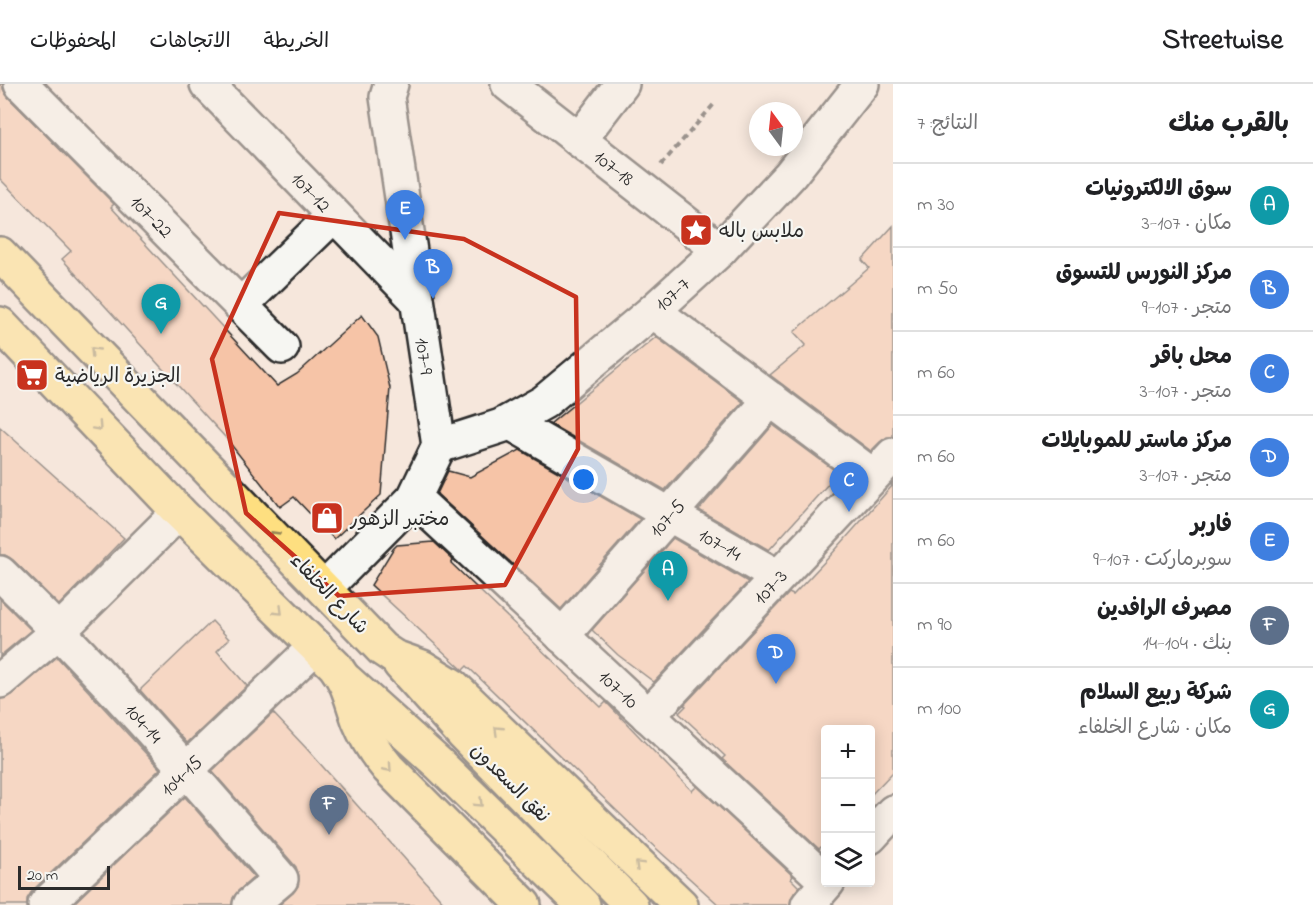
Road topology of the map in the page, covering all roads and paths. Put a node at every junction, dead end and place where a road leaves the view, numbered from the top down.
1 (21, 84) edge
2 (207, 84) edge
3 (391, 84) edge
4 (508, 84) edge
5 (622, 84) edge
6 (862, 84) edge
7 (715, 103) dead end
8 (579, 140) junction
9 (640, 188) junction
10 (334, 215) junction
11 (720, 250) junction
12 (0, 254) edge
13 (417, 300) junction
14 (241, 306) junction
15 (653, 311) junction
16 (0, 324) edge
17 (282, 347) dead end
18 (771, 399) junction
19 (509, 422) junction
20 (439, 446) junction
21 (883, 466) edge
22 (414, 498) junction
23 (179, 512) junction
24 (669, 515) junction
25 (0, 573) edge
26 (778, 577) junction
27 (325, 588) junction
28 (59, 630) junction
29 (562, 636) junction
30 (316, 646) junction
31 (394, 657) junction
32 (344, 677) junction
33 (0, 681) edge
34 (648, 716) junction
35 (187, 769) junction
36 (893, 812) edge
37 (874, 833) edge
38 (821, 885) edge
39 (45, 905) edge
40 (250, 905) edge
41 (524, 905) edge
42 (583, 905) edge
43 (631, 905) edge
44 (681, 905) edge

1 - 14 street, 107-22
2 - 10 street, 107-12
3 - 13 street, 107-9
4 - 8 street, 107-18
5 - 8 street
6 - 11 street, 107-7
7 - 9 path
8 - 9 street, 107-18
9 - 11 street, 107-18
10 - 13 street, 107-12
10 - 14 street
11 - 15 street, 107-7
27 -> 12 main road, شارع الخلفاء
13 - 20 street, 107-9
14 - 17 street, 107-22
15 - 18 street
15 - 19 street, 107-7
16 -> 23 main road
18 - 21 street
18 - 24 street, 107-5
19 - 20 street, 107-7
19 - 24 street, 107-14
20 - 22 street
21 - 26 street, 107-3
22 - 27 street
22 - 29 street, 107-10
23 - 28 street
23 -> 30 main road
24 - 26 street, 107-14
24 - 29 street, 107-5
25 - 28 street, 104-14
26 - 34 street, 107-3
27 - 31 main road, شارع الخلفاء
28 - 33 street
28 - 35 street, 104-14
29 - 34 street, 107-10
30 - 32 main road
30 - 35 street, 104-15
31 - 43 main road, نفق السعدون
44 -> 31 main road, شارع الخلفاء
32 -> 41 main road
32 -> 42 main road, نفق السعدون
34 - 38 street, 107-10
35 - 39 street, 104-15
35 - 40 street, 104-14
36 - 37 street

